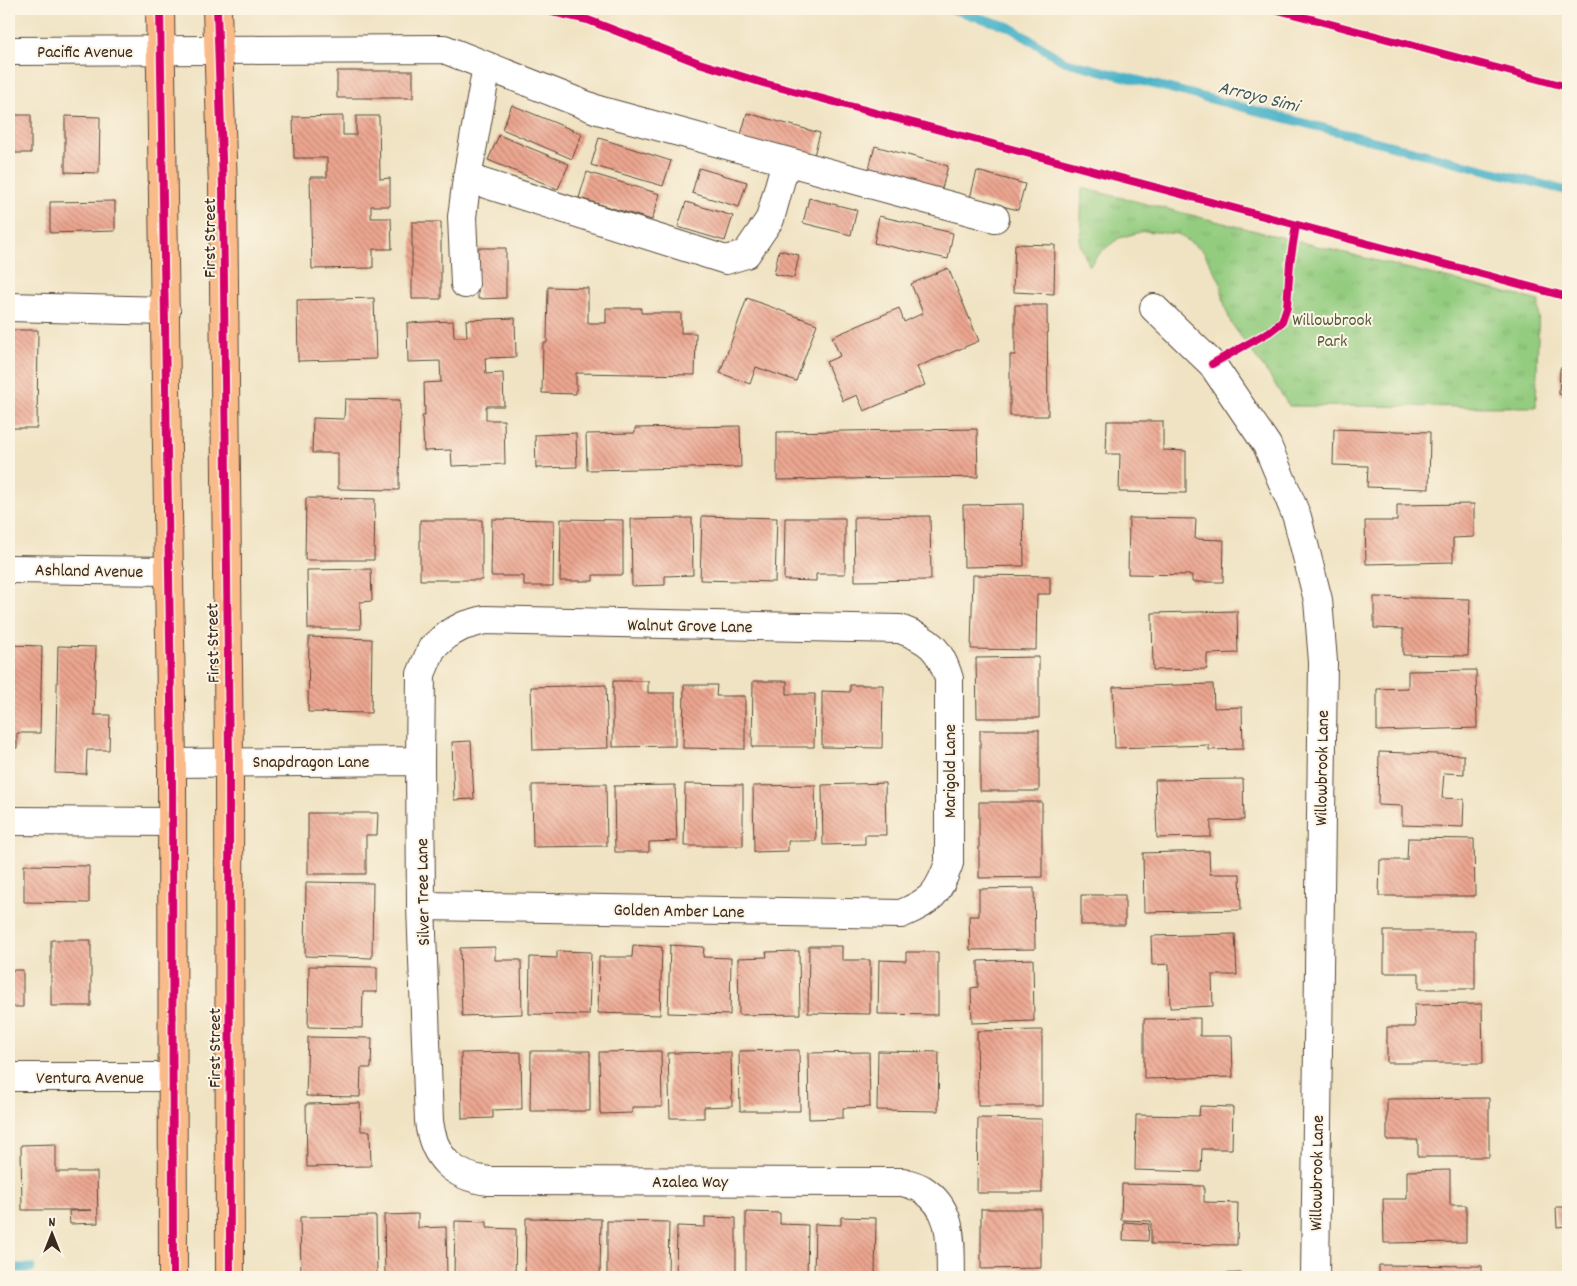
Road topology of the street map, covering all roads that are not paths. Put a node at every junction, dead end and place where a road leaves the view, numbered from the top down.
1 (160, 9) edge
2 (217, 9) edge
3 (9, 51) edge
4 (162, 51) junction
5 (218, 51) junction
6 (487, 66) junction
7 (786, 161) junction
8 (467, 178) junction
9 (995, 218) dead end
10 (465, 284) dead end
11 (9, 307) edge
12 (1154, 308) dead end
13 (166, 311) junction
14 (9, 569) edge
15 (170, 571) junction
16 (448, 634) joint
17 (931, 645) joint
18 (420, 761) junction
19 (229, 762) junction
20 (172, 763) junction
21 (9, 821) edge
22 (171, 822) junction
23 (932, 897) joint
24 (422, 906) junction
25 (9, 1077) edge
26 (172, 1077) junction
27 (440, 1156) joint
28 (174, 1277) edge
29 (230, 1277) edge
30 (950, 1277) edge
31 (1314, 1277) edge

1 - 4 main road
2 - 5 main road, First Street
3 - 4 street, Pacific Avenue
4 - 5 street, Pacific Avenue
4 - 13 main road
5 - 6 street, Pacific Avenue
5 - 19 main road, First Street
6 - 7 street, Pacific Avenue
6 - 8 street
7 - 8 street
7 - 9 street, Pacific Avenue
8 - 10 street
11 - 13 street
12 - 31 street, Willowbrook Lane
13 - 15 main road
14 - 15 street, Ashland Avenue
15 - 20 main road
16 - 17 street, Walnut Grove Lane
16 - 18 street, Silver Tree Lane
17 - 23 street, Marigold Lane
18 - 19 street, Snapdragon Lane
18 - 24 street, Silver Tree Lane
19 - 20 street, Snapdragon Lane
19 - 29 main road, First Street
20 - 22 main road
21 - 22 street
22 - 26 main road
23 - 24 street, Golden Amber Lane
24 - 27 street, Silver Tree Lane
25 - 26 street, Ventura Avenue
26 - 28 main road
27 - 30 street, Azalea Way

